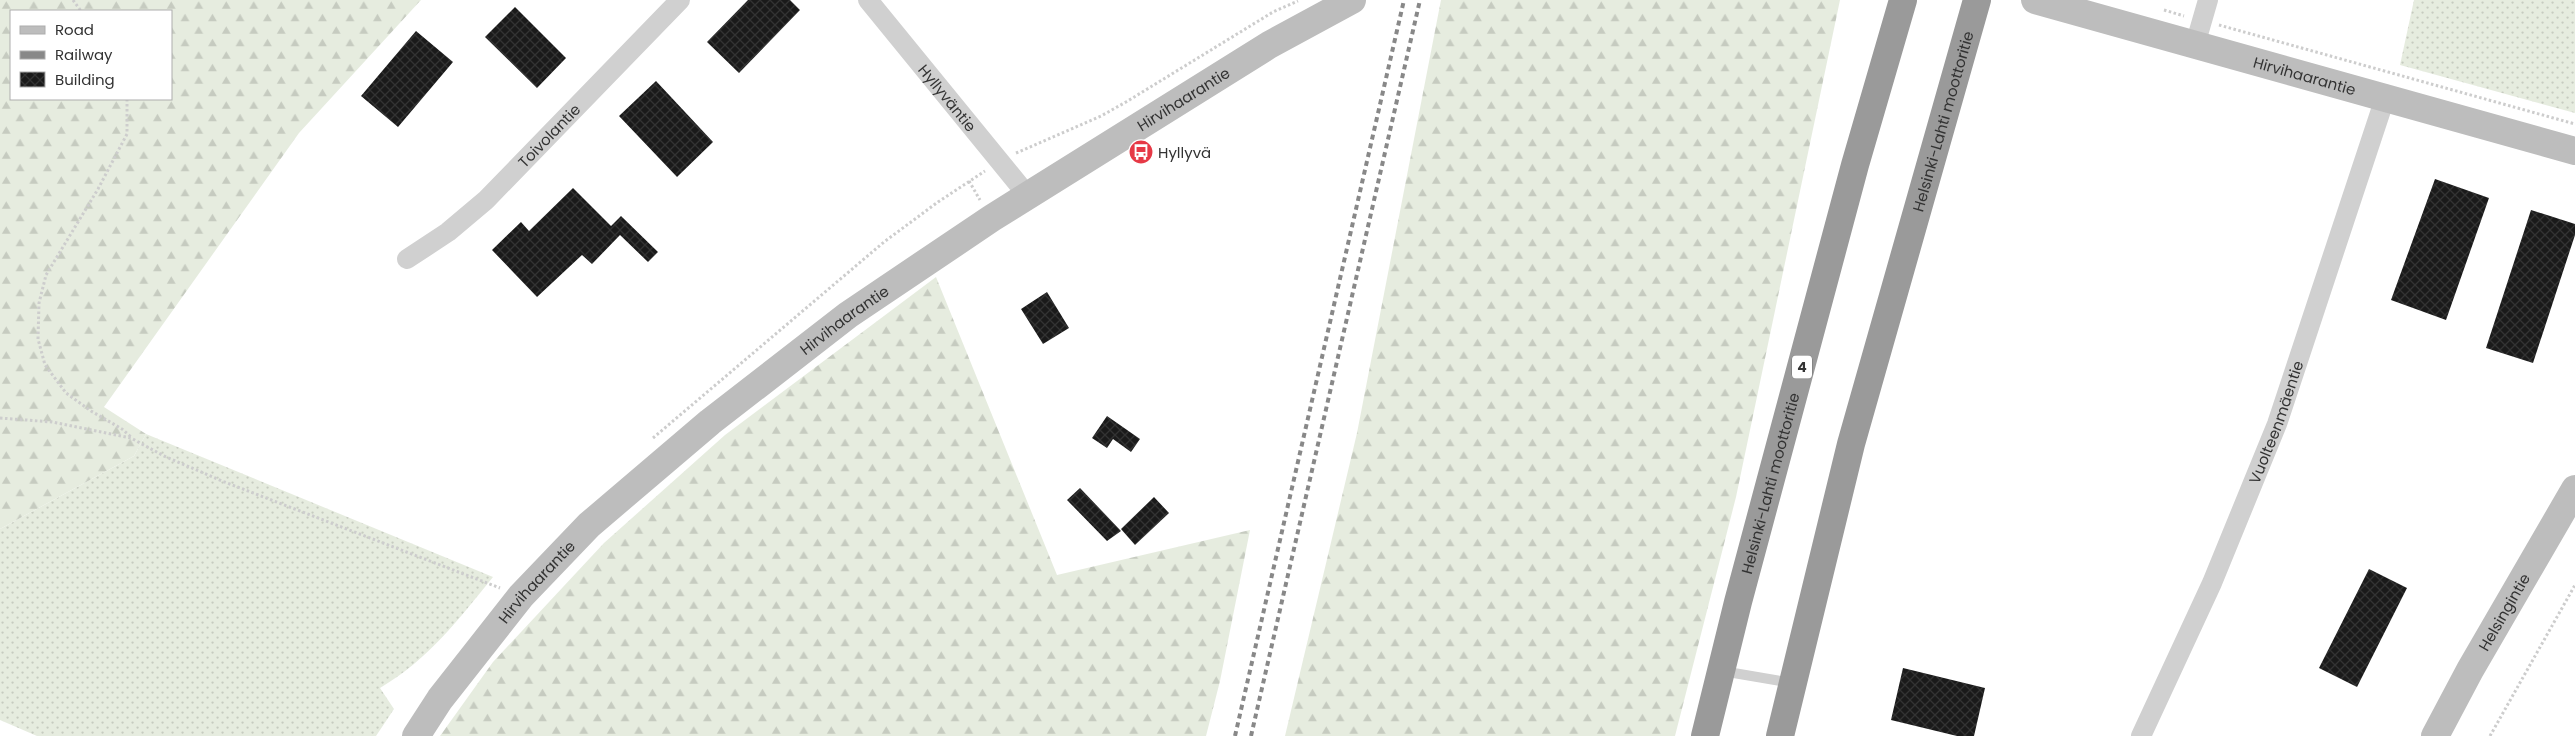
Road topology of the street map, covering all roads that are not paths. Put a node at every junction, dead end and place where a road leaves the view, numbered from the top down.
1 (680, 0) edge
2 (868, 0) edge
3 (1352, 0) edge
4 (1903, 0) edge
5 (2035, 0) edge
6 (2208, 0) edge
7 (1977, 1) edge
8 (2199, 33) junction
9 (2385, 98) junction
10 (2575, 151) edge
11 (1028, 196) junction
12 (407, 259) dead end
13 (2575, 489) edge
14 (1721, 671) junction
15 (1793, 683) junction
16 (416, 736) edge
17 (1705, 736) edge
18 (1780, 736) edge
19 (2141, 736) edge
20 (2435, 736) edge

1 - 12 street, Toivolantie
2 - 11 street, Hyllyväntie
3 - 11 street, Hirvihaarantie
4 - 14 highway, Helsinki-Lahti moottoritie / 4
5 - 8 street, Hirvihaarantie
6 - 8 street
7 - 15 highway, Helsinki-Lahti moottoritie
8 - 9 street, Hirvihaarantie
9 - 10 street, Hirvihaarantie
9 - 19 street, Vuolteenmäentie
11 - 16 street, Hirvihaarantie
13 - 20 street, Helsingintie
14 - 15 lane
14 - 17 highway, Helsinki-Lahti moottoritie / 4
15 - 18 highway, Helsinki-Lahti moottoritie

